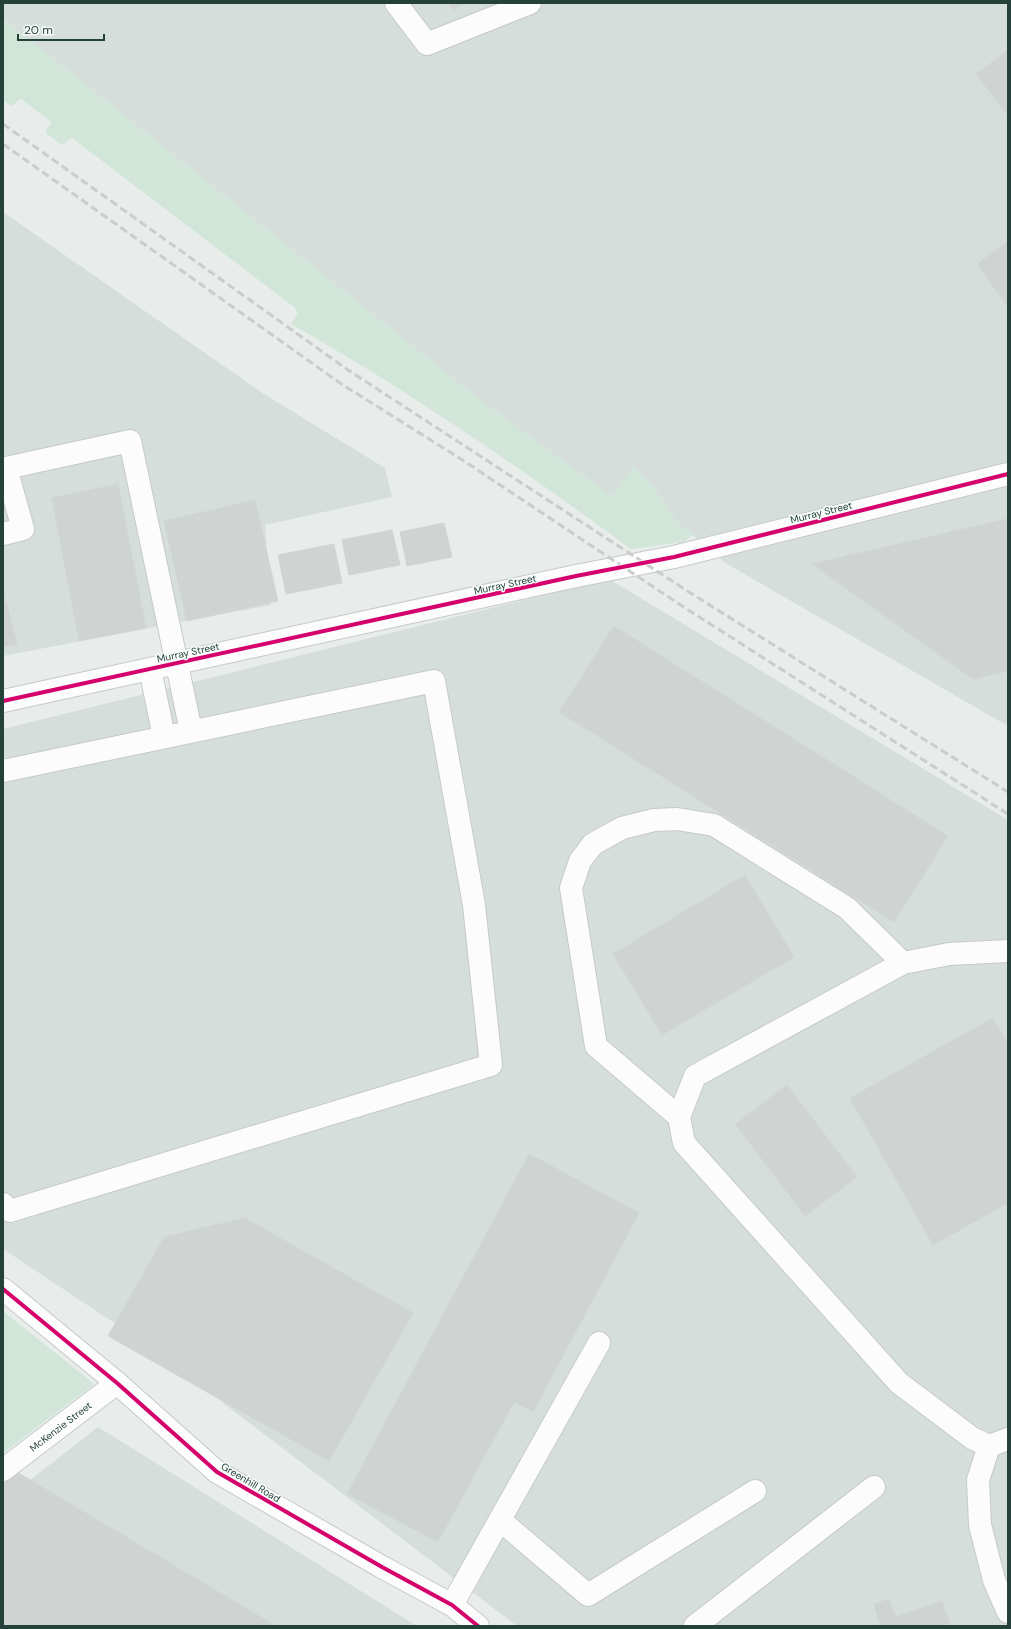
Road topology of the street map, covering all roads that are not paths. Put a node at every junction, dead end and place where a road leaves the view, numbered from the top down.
1 (396, 3) edge
2 (530, 3) edge
3 (4, 468) edge
4 (1008, 474) edge
5 (3, 534) edge
6 (176, 663) junction
7 (150, 669) junction
8 (3, 701) edge
9 (191, 731) junction
10 (164, 737) junction
11 (3, 771) edge
12 (1008, 951) edge
13 (903, 962) junction
14 (678, 1116) junction
15 (3, 1204) edge
16 (3, 1289) edge
17 (599, 1343) dead end
18 (117, 1384) junction
19 (998, 1443) edge
20 (3, 1470) edge
21 (874, 1487) dead end
22 (755, 1491) dead end
23 (500, 1520) junction
24 (452, 1605) junction
25 (1008, 1612) edge
26 (478, 1626) edge
27 (695, 1626) edge

1 - 2 street
3 - 5 street
3 - 6 street
4 - 6 street, Murray Street
6 - 7 street, Murray Street
6 - 9 street
7 - 8 street, Murray Street
7 - 10 street
9 - 10 street
9 - 15 street
10 - 11 street
12 - 13 street
13 - 14 street
13 - 14 street
14 - 19 street
16 - 18 street, Greenhill Road
17 - 23 street
18 - 20 street, McKenzie Street
18 - 24 street, Greenhill Road
19 - 25 street
21 - 27 street
22 - 23 street
23 - 24 street
24 - 26 street, Greenhill Road

